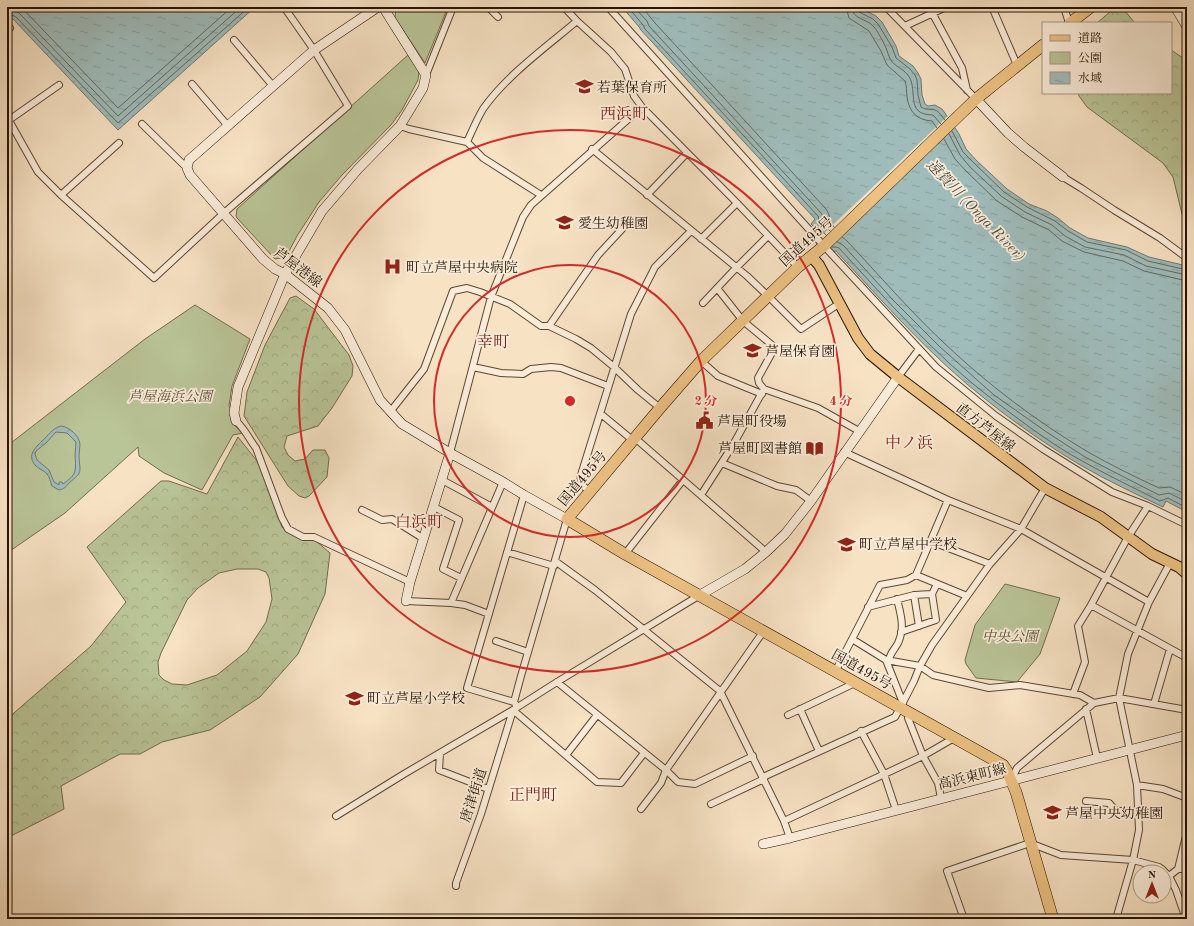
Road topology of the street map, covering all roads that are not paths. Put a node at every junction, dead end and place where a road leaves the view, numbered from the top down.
1 (284, 7) edge
2 (378, 7) edge
3 (383, 7) edge
4 (453, 7) edge
5 (488, 7) edge
6 (564, 7) edge
7 (608, 7) edge
8 (886, 7) edge
9 (946, 7) edge
10 (992, 7) edge
11 (1064, 7) edge
12 (1091, 7) edge
13 (1175, 7) edge
14 (930, 10) edge
15 (498, 16) dead end
16 (577, 21) junction
17 (1069, 22) edge
18 (1070, 22) edge
19 (905, 26) junction
20 (1187, 27) edge
21 (234, 40) dead end
22 (1042, 45) edge
23 (314, 50) junction
24 (1017, 65) junction
25 (426, 75) junction
26 (192, 84) dead end
27 (59, 85) dead end
28 (273, 86) junction
29 (971, 95) junction
30 (642, 107) junction
31 (8, 118) edge
32 (142, 124) dead end
33 (228, 126) junction
34 (400, 126) junction
35 (466, 142) junction
36 (119, 143) dead end
37 (592, 149) junction
38 (687, 153) junction
39 (187, 168) junction
40 (1063, 177) joint
41 (60, 195) junction
42 (541, 195) junction
43 (647, 195) junction
44 (737, 203) junction
45 (224, 213) junction
46 (623, 228) dead end
47 (691, 231) junction
48 (768, 236) junction
49 (701, 239) junction
50 (824, 246) junction
51 (812, 257) junction
52 (1187, 258) edge
53 (798, 267) junction
54 (736, 268) junction
55 (285, 274) junction
56 (717, 288) junction
57 (768, 296) junction
58 (491, 297) junction
59 (703, 303) dead end
60 (840, 303) junction
61 (743, 321) junction
62 (549, 326) junction
63 (919, 349) junction
64 (700, 361) junction
65 (473, 367) junction
66 (614, 367) junction
67 (898, 377) junction
68 (608, 386) junction
69 (763, 391) junction
70 (660, 408) junction
71 (390, 412) junction
72 (600, 414) junction
73 (236, 421) joint
74 (859, 431) junction
75 (635, 438) junction
76 (844, 452) junction
77 (450, 453) junction
78 (722, 463) junction
79 (442, 480) junction
80 (683, 480) junction
81 (503, 482) junction
82 (1045, 488) junction
83 (590, 491) junction
84 (524, 495) junction
85 (701, 495) junction
86 (948, 500) junction
87 (811, 501) junction
88 (1148, 506) junction
89 (434, 507) junction
90 (492, 507) junction
91 (362, 510) dead end
92 (567, 519) junction
93 (1187, 525) edge
94 (1021, 529) junction
95 (1128, 537) junction
96 (424, 539) junction
97 (930, 541) junction
98 (507, 552) junction
99 (766, 552) junction
100 (625, 554) junction
101 (1170, 563) junction
102 (555, 564) junction
103 (990, 564) junction
104 (1187, 574) edge
105 (916, 575) junction
106 (1105, 577) junction
107 (461, 578) junction
108 (410, 582) junction
109 (937, 584) junction
110 (914, 594) junction
111 (932, 594) junction
112 (700, 595) junction
113 (967, 596) junction
114 (897, 599) junction
115 (406, 601) joint
116 (1149, 602) junction
117 (451, 603) junction
118 (1091, 605) junction
119 (868, 607) junction
120 (489, 614) junction
121 (919, 626) junction
122 (643, 630) junction
123 (763, 632) junction
124 (901, 632) junction
125 (1138, 632) junction
126 (852, 639) junction
127 (496, 641) dead end
128 (1170, 649) junction
129 (528, 652) junction
130 (1187, 658) edge
131 (887, 660) junction
132 (920, 666) junction
133 (835, 672) junction
134 (557, 682) junction
135 (855, 683) junction
136 (720, 691) junction
137 (1073, 694) junction
138 (1119, 698) junction
139 (1094, 703) junction
140 (1154, 704) junction
141 (902, 705) junction
142 (515, 707) junction
143 (800, 709) junction
144 (1086, 709) junction
145 (1187, 710) edge
146 (788, 714) dead end
147 (910, 714) junction
148 (597, 715) junction
149 (861, 731) junction
150 (1187, 735) edge
151 (954, 738) junction
152 (1131, 749) junction
153 (819, 751) junction
154 (644, 753) junction
155 (440, 754) junction
156 (566, 755) junction
157 (753, 756) junction
158 (923, 756) junction
159 (1097, 758) junction
160 (666, 770) junction
161 (884, 774) junction
162 (763, 778) junction
163 (1012, 781) junction
164 (1137, 785) junction
165 (488, 789) junction
166 (942, 798) junction
167 (1187, 798) edge
168 (1086, 801) dead end
169 (711, 804) dead end
170 (640, 809) dead end
171 (896, 810) junction
172 (1139, 811) junction
173 (336, 816) dead end
174 (784, 821) junction
175 (1187, 832) edge
176 (790, 838) junction
177 (1030, 843) junction
178 (763, 844) dead end
179 (1133, 860) junction
180 (1148, 864) edge
181 (1178, 869) junction
182 (1187, 869) edge
183 (1172, 874) edge
184 (1172, 882) edge
185 (456, 886) dead end
186 (964, 919) edge
187 (1053, 919) edge
188 (1116, 919) edge
189 (1186, 919) edge

1 - 23 street
2 - 23 main road
3 - 25 main road
4 - 25 street
5 - 15 street
6 - 16 street
7 - 50 street
8 - 19 street
9 - 14 street
10 - 24 street
11 - 17 street
12 - 18 highway
13 - 20 main road
14 - 19 street
14 - 29 street
16 - 30 street
16 - 35 street
19 - 29 street
21 - 28 street
22 - 24 highway, 国道495号
23 - 28 main road
23 - 45 street
24 - 29 highway, 国道495号
25 - 34 main road
26 - 33 street
27 - 31 street
28 - 33 main road
29 - 40 main road
29 - 50 highway, 国道495号
30 - 37 street
30 - 38 street
31 - 41 street
32 - 39 street
33 - 39 main road
34 - 35 street
34 - 55 main road
35 - 42 street
36 - 41 street
37 - 42 street
37 - 43 street
38 - 43 street
38 - 44 street
39 - 45 main road, 芦屋港線
40 - 52 street
41 - 45 street
42 - 58 street
43 - 47 street
44 - 48 street
44 - 49 street
45 - 55 main road, 芦屋港線
46 - 62 street
47 - 49 street
47 - 66 street
48 - 53 street
48 - 54 street
49 - 54 street
50 - 51 highway, 国道495号
50 - 63 street
51 - 53 highway, 国道495号
51 - 60 main road, 直方芦屋線
53 - 57 highway, 国道495号
54 - 56 street
54 - 57 street
55 - 71 main road, 芦屋港線
55 - 73 main road
56 - 59 street
56 - 61 street
57 - 60 street
57 - 61 highway, 国道495号
58 - 62 street
58 - 65 street
58 - 71 street
60 - 67 main road, 直方芦屋線
61 - 64 highway, 国道495号
61 - 69 street
62 - 66 street
63 - 67 street
63 - 88 street
64 - 69 street
64 - 70 highway, 国道495号
65 - 68 street
65 - 77 street
66 - 68 street
66 - 70 street
67 - 74 main road
67 - 82 main road, 直方芦屋線
68 - 72 street
69 - 74 street
69 - 78 street
70 - 75 highway, 国道495号
71 - 77 main road, 芦屋港線
72 - 75 street
72 - 83 street
73 - 108 street
74 - 76 main road
75 - 80 street
75 - 83 highway, 国道495号
76 - 86 street
76 - 87 main road
77 - 79 main road
77 - 81 main road, 芦屋港線
78 - 85 street
78 - 87 street
79 - 89 main road
79 - 90 street
80 - 85 street
80 - 100 street
81 - 84 main road, 芦屋港線
81 - 90 street
82 - 94 street
82 - 95 main road, 直方芦屋線
83 - 92 highway, 国道495号
84 - 92 main road, 芦屋港線
84 - 98 street
85 - 99 street
86 - 94 street
86 - 97 street
87 - 99 main road
88 - 93 street
88 - 95 street
89 - 96 main road
89 - 107 street
90 - 107 street
91 - 96 street
92 - 100 highway, 国道495号
92 - 102 street, 唐津街道
94 - 103 street
94 - 106 street
95 - 101 main road, 直方芦屋線
95 - 106 street
96 - 108 main road
97 - 103 street
97 - 105 street
98 - 102 street
98 - 120 street
99 - 112 main road
100 - 112 highway, 国道495号
101 - 104 main road, 直方芦屋線
101 - 116 street
102 - 122 street
102 - 129 street, 唐津街道
103 - 113 street
105 - 109 street
105 - 119 street
106 - 116 street
106 - 118 street
107 - 117 street
108 - 115 main road
109 - 111 street
109 - 113 street
110 - 111 street
110 - 114 street
110 - 121 street
111 - 121 street
112 - 122 street
112 - 123 highway, 国道495号
113 - 132 street
114 - 119 street
114 - 124 street
115 - 117 street
116 - 125 street
117 - 120 street
118 - 125 street
118 - 137 street
119 - 126 street
120 - 142 street
121 - 124 street
122 - 134 street
122 - 136 street
123 - 133 highway, 国道495号
123 - 136 street
124 - 131 street
125 - 128 street
125 - 138 street
126 - 131 street
126 - 133 street
127 - 129 street
128 - 130 street
128 - 140 street
129 - 142 street, 唐津街道
131 - 132 street
131 - 141 street
132 - 137 street
132 - 141 street
133 - 135 highway, 国道495号
134 - 142 street
134 - 148 street
135 - 141 highway, 国道495号
135 - 143 street
136 - 157 street
136 - 160 street
137 - 139 street
138 - 139 street
138 - 140 street
138 - 152 street
139 - 144 street
140 - 145 street
141 - 147 highway, 国道495号
141 - 149 street
142 - 155 street
142 - 156 street
142 - 165 street, 唐津街道
143 - 146 street
143 - 153 street
144 - 159 street
144 - 163 street
147 - 151 highway, 国道495号
147 - 158 street
148 - 154 street
148 - 156 street
149 - 153 street
149 - 161 street
150 - 152 main road, 高浜東町線
151 - 158 street
151 - 163 highway, 国道495号
152 - 159 main road, 高浜東町線
152 - 164 street
153 - 162 street
154 - 156 street
154 - 160 street
155 - 165 street
155 - 173 street
157 - 160 street
157 - 162 street
158 - 161 street
158 - 166 street
159 - 163 main road, 高浜東町線
160 - 170 street
161 - 171 street
161 - 174 street
162 - 169 street
162 - 174 street
163 - 166 main road, 高浜東町線
163 - 177 highway, 国道495号
164 - 167 street
164 - 172 street
165 - 185 street, 唐津街道
166 - 171 main road, 高浜東町線
168 - 172 street
171 - 176 main road, 高浜東町線
172 - 179 street
174 - 176 street
175 - 181 street
176 - 178 main road, 高浜東町線
177 - 179 street
177 - 186 street
177 - 187 highway, 国道495号
179 - 180 street
179 - 188 street
181 - 182 street
181 - 183 street
184 - 189 street

